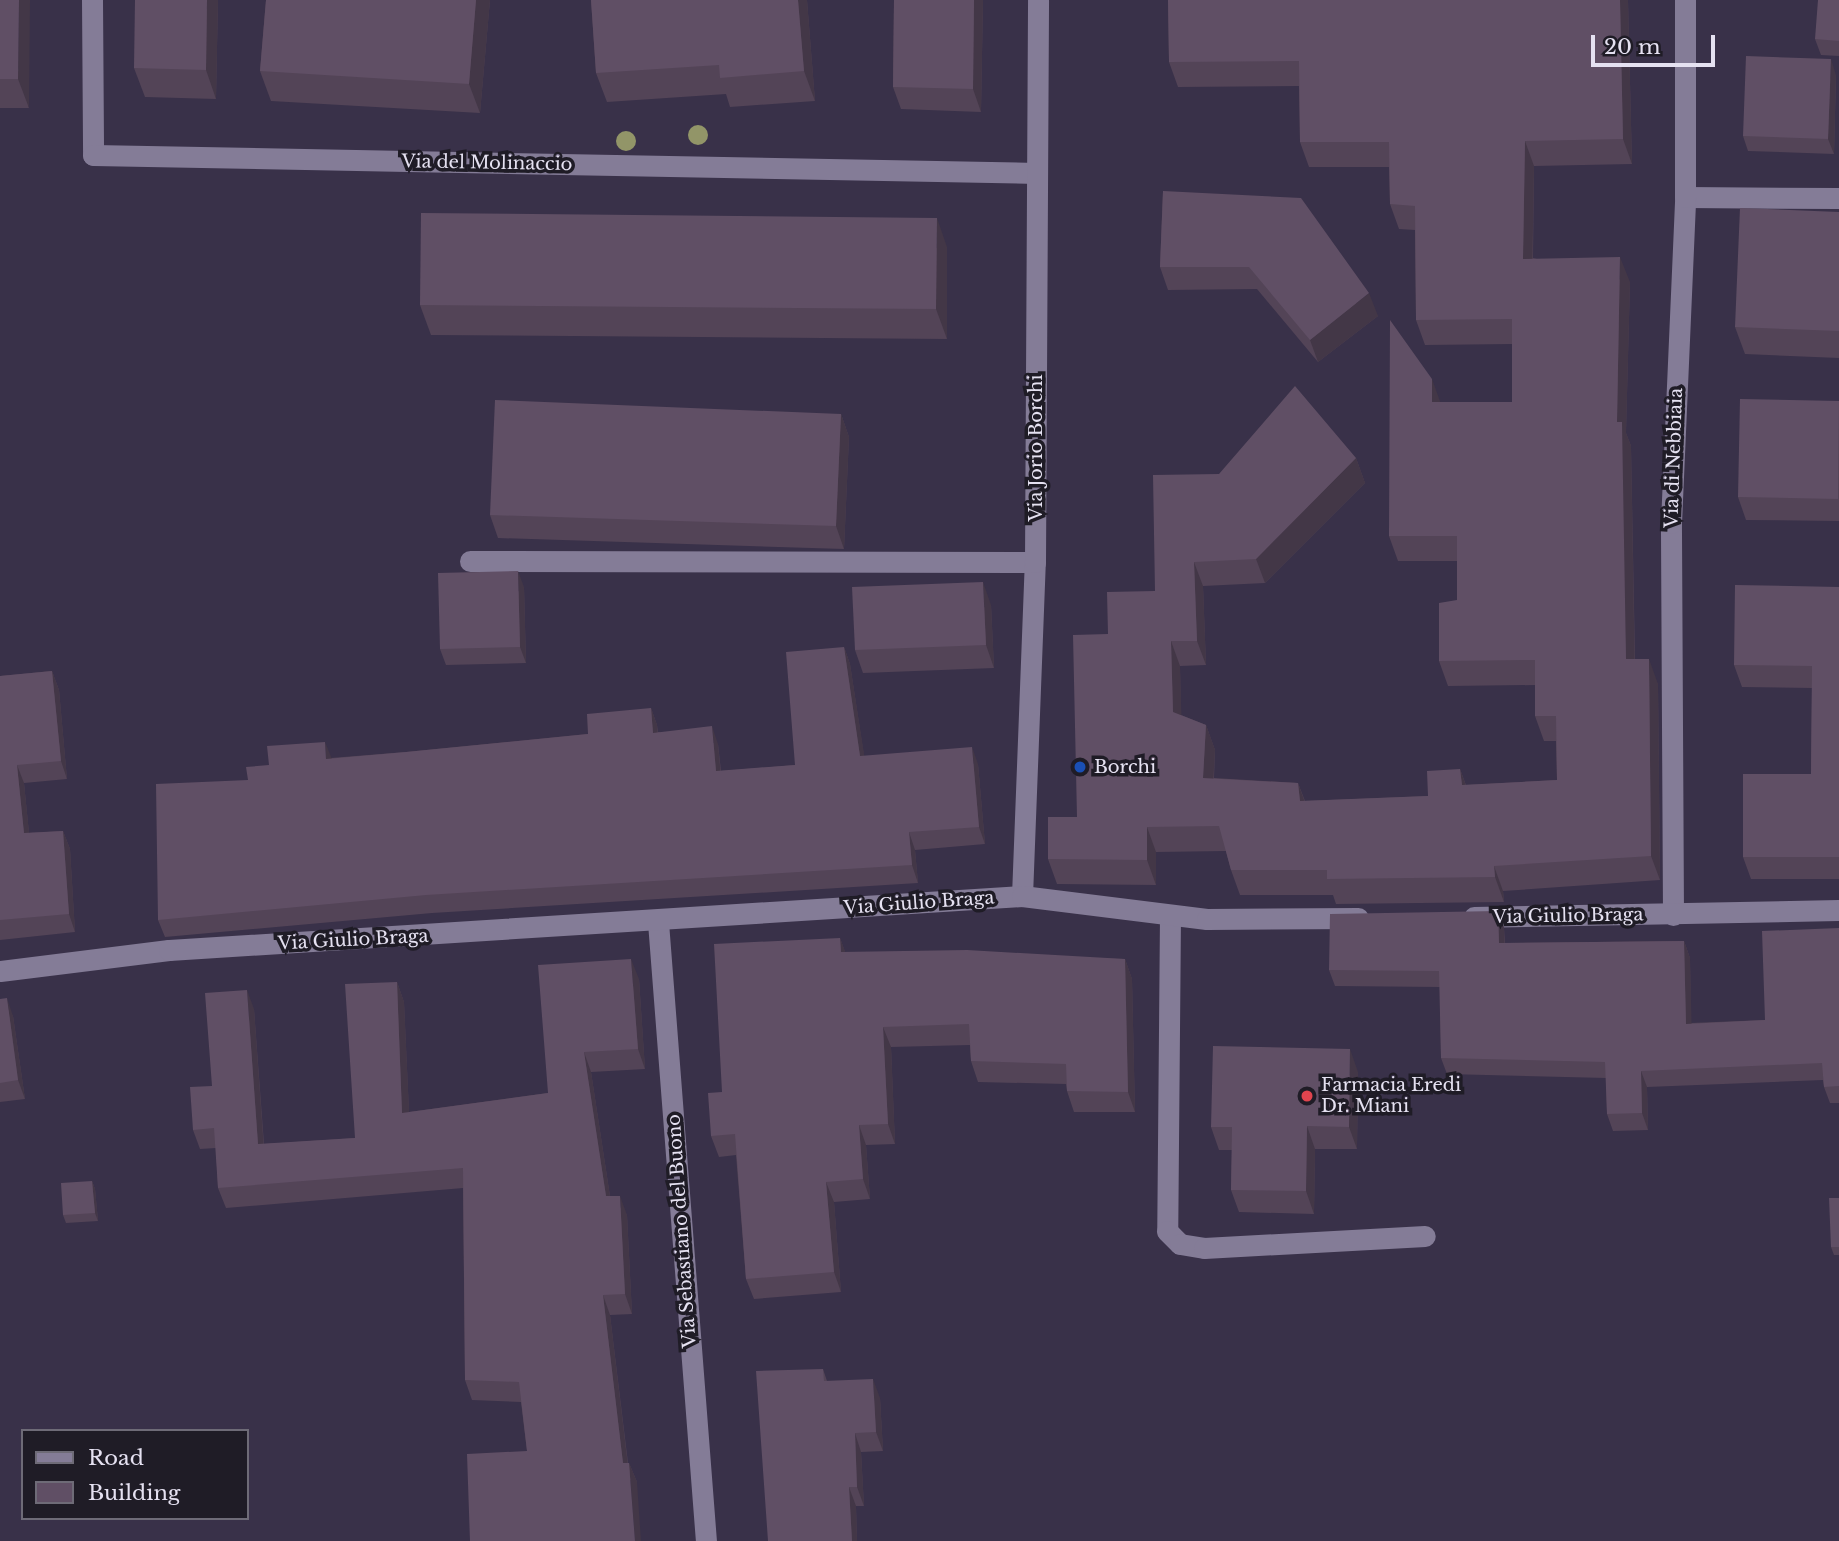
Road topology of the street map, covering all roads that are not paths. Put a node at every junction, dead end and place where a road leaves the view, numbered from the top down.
1 (92, 0) edge
2 (1038, 0) edge
3 (1685, 0) edge
4 (1037, 173) junction
5 (1685, 197) junction
6 (1839, 198) edge
7 (470, 561) dead end
8 (1035, 562) junction
9 (1022, 896) junction
10 (1839, 910) edge
11 (1170, 915) junction
12 (1673, 915) junction
13 (1454, 917) edge
14 (1385, 918) edge
15 (659, 922) junction
16 (0, 971) edge
17 (1425, 1236) dead end
18 (706, 1541) edge

1 - 4 street, Via del Molinaccio
2 - 4 street, Via Jorio Borchi
3 - 5 street, Via di Nebbiaia
4 - 8 street, Via Jorio Borchi
5 - 6 street
5 - 12 street, Via di Nebbiaia
7 - 8 street
8 - 9 street, Via Jorio Borchi
9 - 11 street, Via Giulio Braga
9 - 15 street, Via Giulio Braga
10 - 12 street, Via Giulio Braga
11 - 14 street, Via Giulio Braga
11 - 17 street
12 - 13 street, Via Giulio Braga
15 - 16 street, Via Giulio Braga
15 - 18 street, Via Sebastiano del Buono

